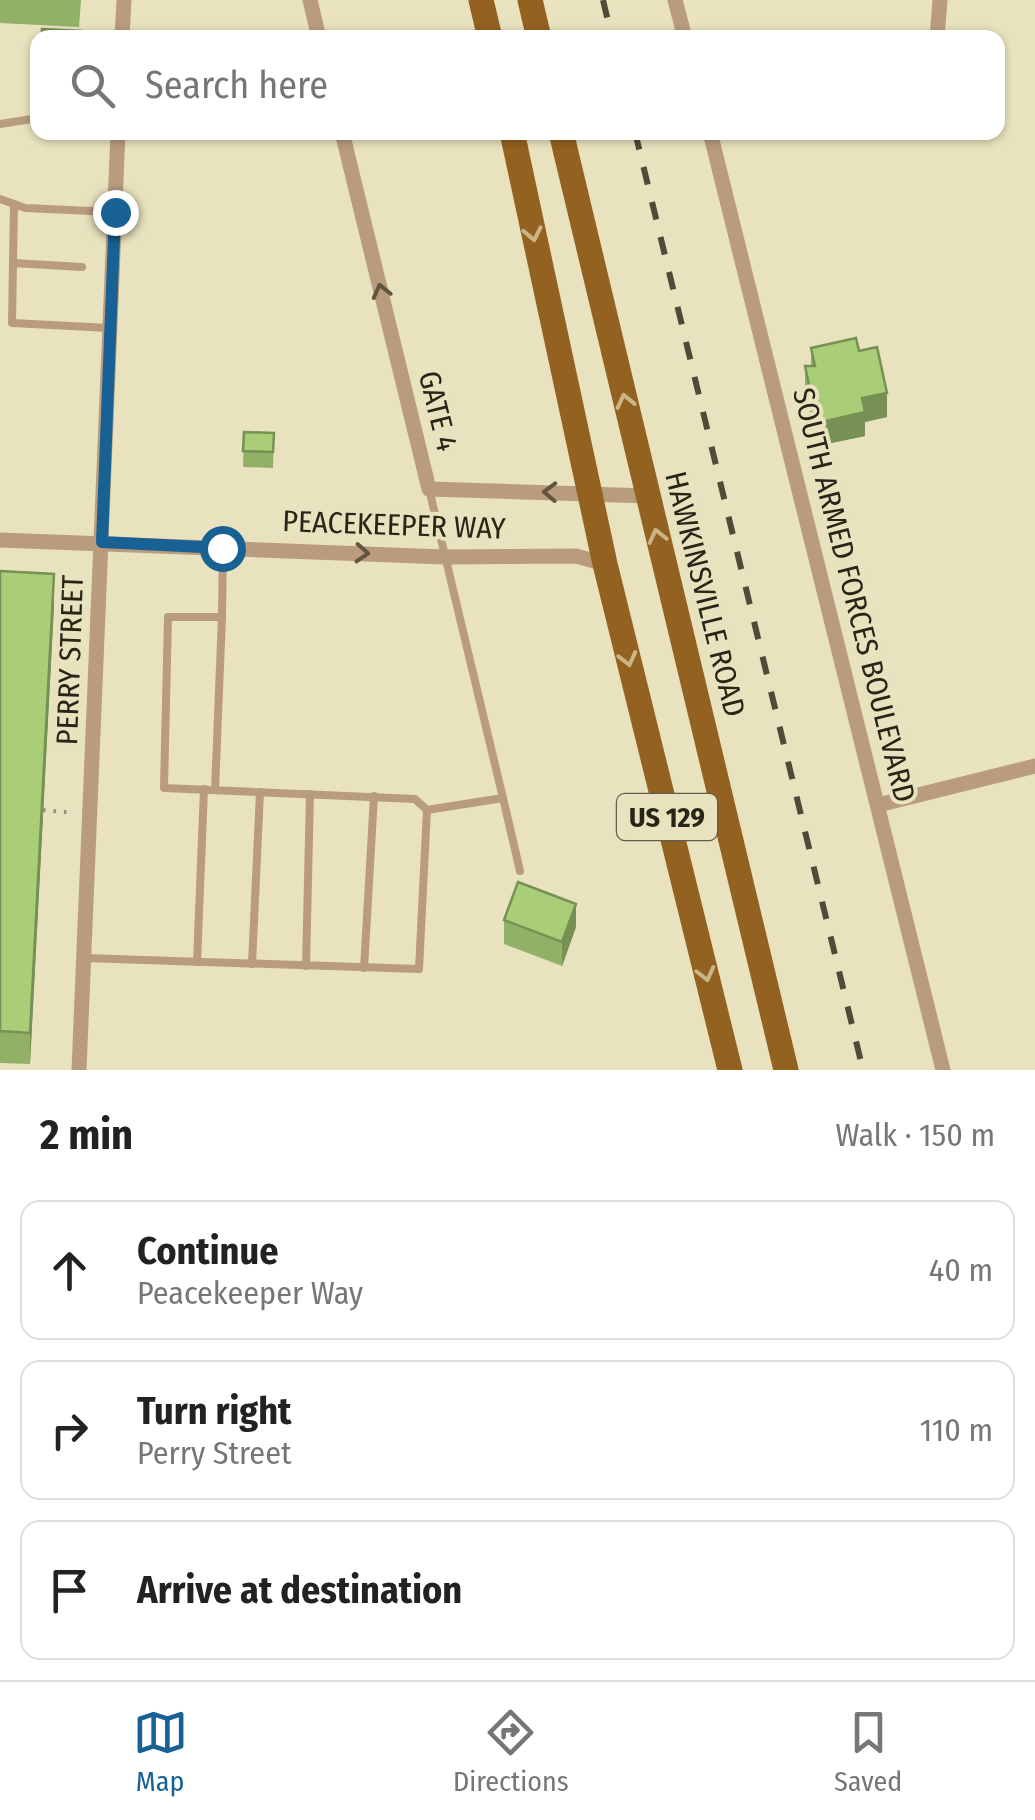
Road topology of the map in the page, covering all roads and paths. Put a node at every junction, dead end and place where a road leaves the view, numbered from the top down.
1 (124, 0) edge
2 (310, 0) edge
3 (481, 0) edge
4 (530, 0) edge
5 (675, 0) edge
6 (940, 0) edge
7 (122, 30) edge
8 (317, 30) edge
9 (488, 30) edge
10 (537, 30) edge
11 (683, 30) edge
12 (938, 30) edge
13 (30, 118) edge
14 (0, 124) edge
15 (118, 140) edge
16 (344, 140) edge
17 (514, 140) edge
18 (563, 140) edge
19 (712, 140) edge
20 (0, 199) edge
21 (14, 204) junction
22 (115, 212) junction
23 (13, 263) junction
24 (82, 267) dead end
25 (110, 328) junction
26 (428, 489) junction
27 (589, 494) junction
28 (648, 496) junction
29 (0, 540) edge
30 (102, 542) junction
31 (226, 548) junction
32 (445, 557) junction
33 (604, 564) junction
34 (222, 617) junction
35 (1035, 766) edge
36 (204, 790) junction
37 (215, 790) junction
38 (260, 792) junction
39 (310, 794) junction
40 (374, 796) junction
41 (503, 798) junction
42 (878, 804) junction
43 (43, 810) edge
44 (427, 810) junction
45 (83, 813) dead end
46 (520, 871) dead end
47 (85, 958) junction
48 (197, 962) junction
49 (252, 964) junction
50 (306, 966) junction
51 (364, 968) junction
52 (78, 1070) edge
53 (730, 1070) edge
54 (786, 1070) edge
55 (943, 1070) edge

1 - 7 street
2 - 8 street
3 - 9 main road
4 - 10 main road
5 - 11 street
6 - 12 street
13 - 14 lane
15 - 22 street, PERRY STREET
26 -> 16 street, GATE 4
17 -> 27 main road, US 129
28 -> 18 main road, HAWKINSVILLE ROAD / US 129
19 - 42 street, SOUTH ARMED FORCES BOULEVARD
20 - 21 lane
21 - 22 lane
21 - 23 lane
22 - 25 street, PERRY STREET
23 - 24 lane
23 - 25 lane
25 - 30 street, PERRY STREET
27 -> 26 street, GATE 4
26 - 32 lane
27 - 28 street, GATE 4
27 - 33 main road, US 129
54 -> 28 main road, HAWKINSVILLE ROAD / US 129
29 - 30 street, PEACEKEEPER WAY
30 - 31 street, PEACEKEEPER WAY
30 - 47 street, PERRY STREET
31 -> 32 street, PEACEKEEPER WAY
31 - 34 lane
32 - 33 street, PEACEKEEPER WAY
32 - 41 lane
33 -> 53 main road, US 129
34 - 36 lane
34 - 37 lane
35 - 42 street
36 - 37 lane
36 - 48 lane
37 - 38 lane
38 - 39 lane
38 - 49 lane
39 - 40 lane
39 - 50 lane
40 - 44 lane
40 - 51 lane
41 - 44 lane
41 - 46 lane
42 - 55 street, SOUTH ARMED FORCES BOULEVARD
43 - 45 path
44 - 51 lane
47 - 48 lane
47 - 52 street, PERRY STREET
48 - 49 lane
49 - 50 lane
50 - 51 lane

